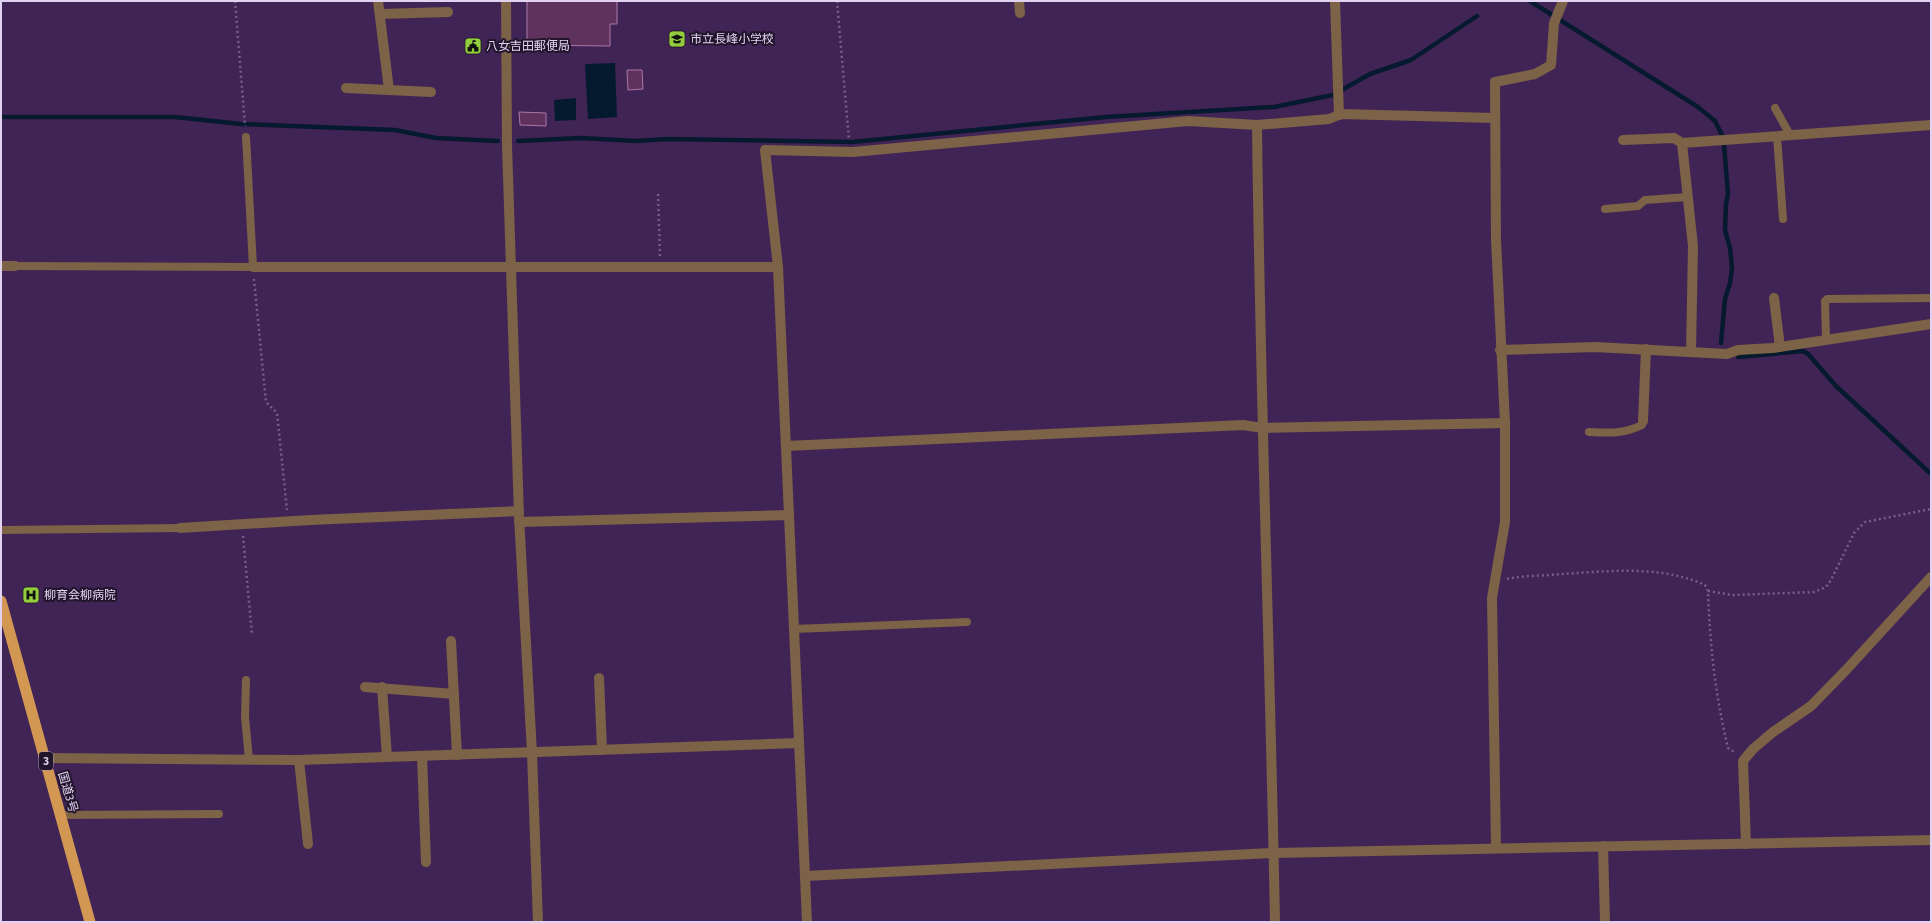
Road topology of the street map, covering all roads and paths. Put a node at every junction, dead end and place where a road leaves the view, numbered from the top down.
1 (235, 1) edge
2 (378, 1) edge
3 (506, 1) edge
4 (837, 1) edge
5 (1019, 1) edge
6 (1335, 1) edge
7 (1563, 1) edge
8 (448, 12) dead end
9 (1020, 13) dead end
10 (380, 14) junction
11 (346, 88) dead end
12 (389, 90) junction
13 (431, 92) dead end
14 (1775, 108) dead end
15 (1339, 115) junction
16 (1495, 118) junction
17 (1257, 125) junction
18 (1931, 125) edge
19 (1790, 135) junction
20 (1777, 136) junction
21 (246, 137) joint
22 (849, 138) dead end
23 (1623, 140) dead end
24 (1682, 143) junction
25 (658, 194) dead end
26 (1688, 197) junction
27 (1605, 209) dead end
28 (1783, 219) dead end
29 (1, 266) edge
30 (15, 266) joint
31 (253, 267) junction
32 (511, 267) junction
33 (661, 267) junction
34 (778, 267) junction
35 (1774, 298) dead end
36 (1931, 298) edge
37 (1931, 324) edge
38 (1826, 339) junction
39 (1780, 347) junction
40 (1646, 349) junction
41 (1500, 350) junction
42 (1691, 350) junction
43 (1643, 421) joint
44 (1505, 423) junction
45 (1263, 428) junction
46 (1589, 432) dead end
47 (786, 446) junction
48 (1931, 509) edge
49 (789, 516) junction
50 (519, 517) junction
51 (289, 522) junction
52 (243, 524) junction
53 (180, 528) joint
54 (1, 530) edge
55 (1931, 577) edge
56 (1495, 581) junction
57 (1708, 591) junction
58 (1, 601) edge
59 (967, 622) dead end
60 (794, 629) junction
61 (252, 635) dead end
62 (451, 641) dead end
63 (599, 678) dead end
64 (246, 680) dead end
65 (365, 687) dead end
66 (382, 687) junction
67 (454, 694) junction
68 (799, 743) junction
69 (602, 750) junction
70 (532, 753) junction
71 (457, 755) junction
72 (422, 756) junction
73 (387, 757) junction
74 (45, 758) junction
75 (1744, 759) junction
76 (249, 760) junction
77 (299, 760) junction
78 (219, 814) dead end
79 (61, 815) junction
80 (1931, 840) edge
81 (308, 844) dead end
82 (1746, 844) junction
83 (1603, 846) junction
84 (1496, 848) junction
85 (1274, 853) junction
86 (426, 862) dead end
87 (805, 876) junction
88 (90, 922) edge
89 (538, 922) edge
90 (807, 922) edge
91 (1275, 922) edge
92 (1605, 922) edge

1 - 21 path
2 - 10 street
3 - 32 street
4 - 22 path
5 - 9 street
6 - 15 street
7 - 16 street
8 - 10 street
10 - 12 street
11 - 12 street
12 - 13 street
14 - 19 lane
15 - 16 street
15 - 17 street
16 - 41 street
17 - 34 street
17 - 45 street
18 - 19 street
19 - 20 street
20 - 24 street
20 - 28 lane
21 - 31 lane
23 - 24 street
24 - 26 street
25 - 33 path
26 - 27 lane
26 - 42 street
29 - 30 street
30 - 31 lane
31 - 32 street
31 - 51 path
32 - 33 street
32 - 50 street
33 - 34 street
34 - 47 street
35 - 39 street
36 - 38 lane
37 - 38 street
38 - 39 street
39 - 42 street
40 - 41 street
40 - 42 street
40 - 43 street
41 - 44 street
43 - 46 lane
44 - 45 street
44 - 56 street
45 - 47 street
45 - 85 street
47 - 49 street
48 - 57 path
49 - 50 street
49 - 60 street
50 - 51 street
50 - 70 street
51 - 52 street
52 - 53 street
52 - 61 path
53 - 54 lane
55 - 75 street
56 - 57 path
56 - 84 street
57 - 75 path
58 - 74 highway, 国道3号 / 3
59 - 60 lane
60 - 68 street
62 - 67 street
63 - 69 street
64 - 76 lane
65 - 66 street
66 - 67 street
66 - 73 street
67 - 71 street
68 - 69 street
68 - 87 street
69 - 70 street
70 - 71 street
70 - 89 street
71 - 72 street
72 - 73 street
72 - 86 street
73 - 77 street
74 - 76 street
74 - 79 highway, 国道3号 / 3
75 - 82 street
76 - 77 street
77 - 81 street
78 - 79 lane
79 - 88 highway, 国道3号 / 3
80 - 82 street
82 - 83 street
83 - 84 street
83 - 92 street
84 - 85 street
85 - 87 street
85 - 91 street
87 - 90 street

